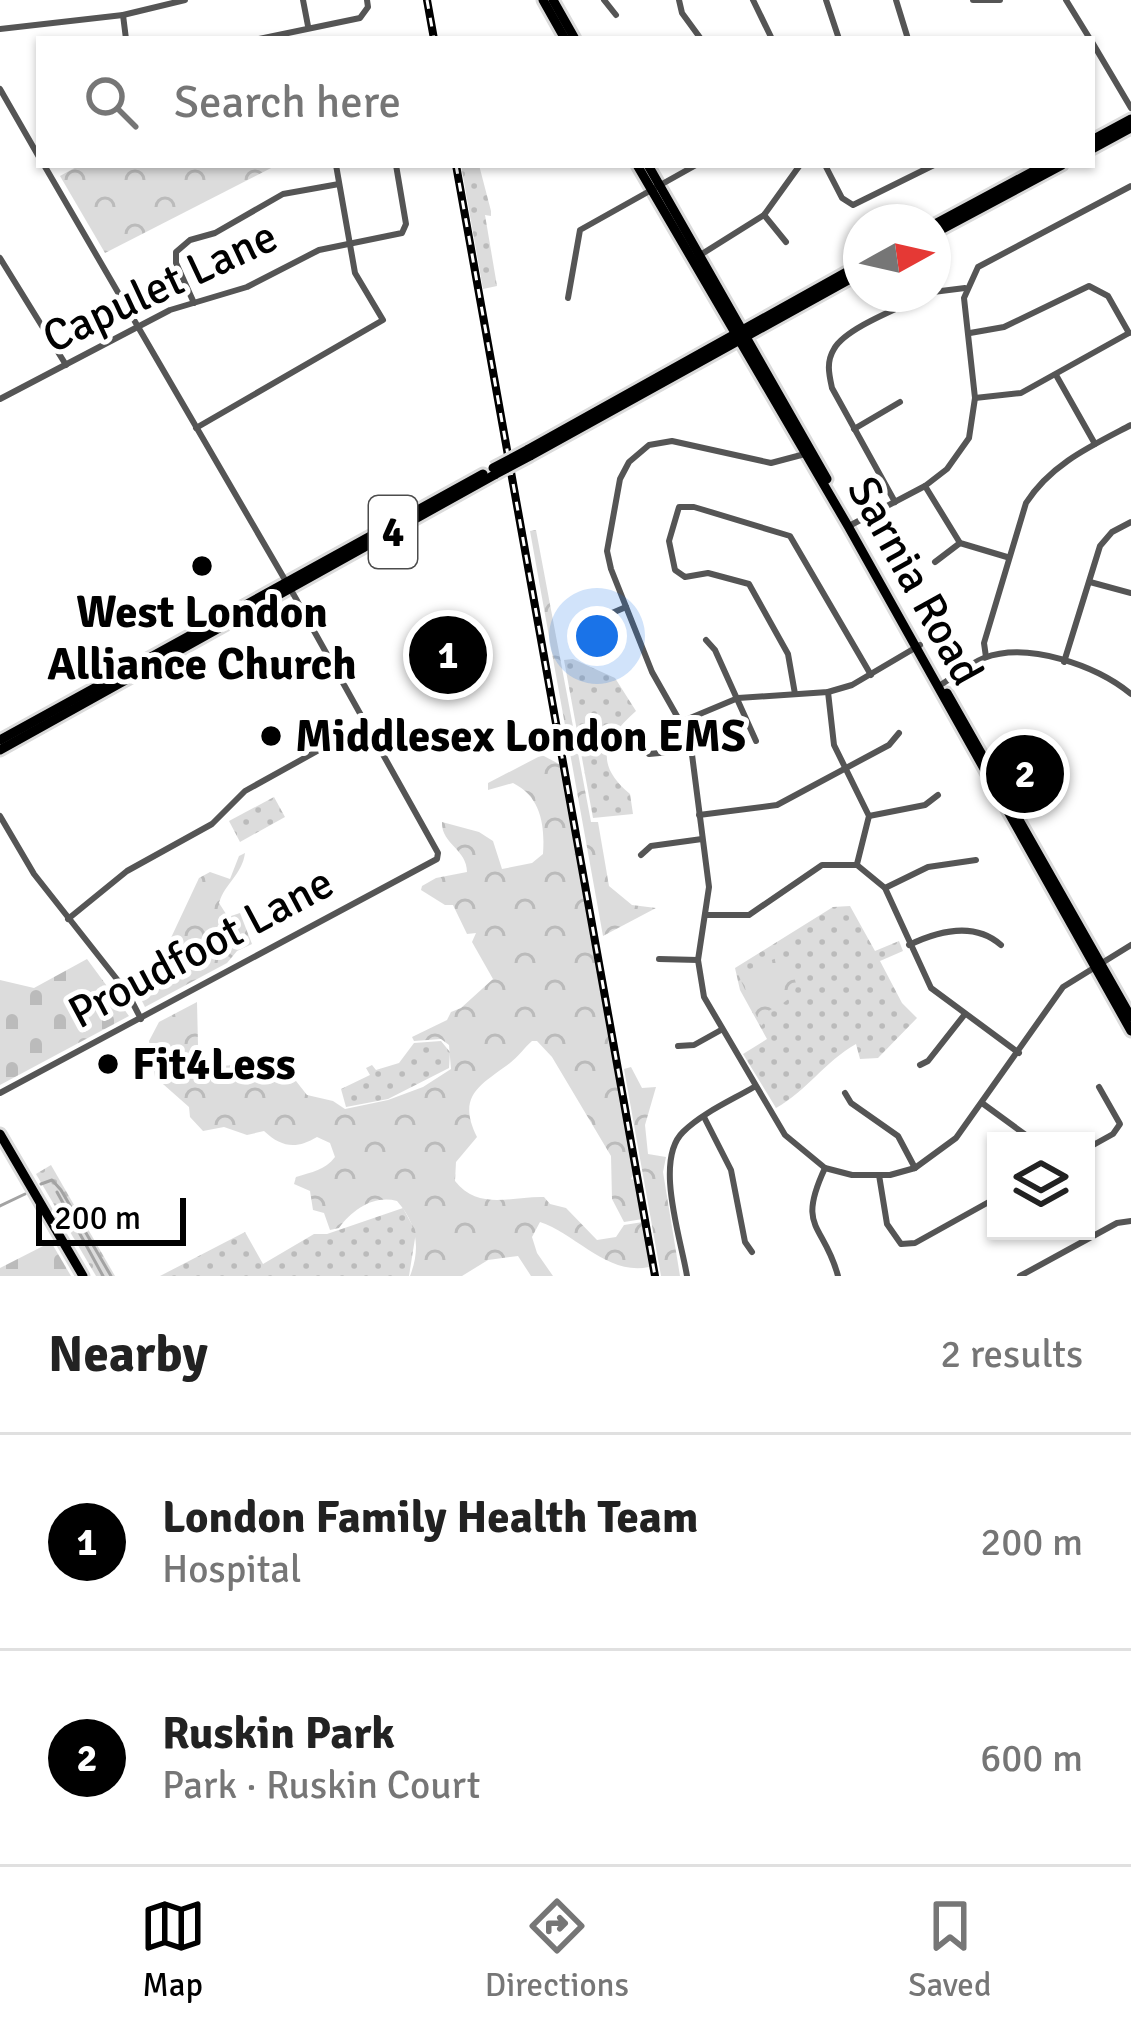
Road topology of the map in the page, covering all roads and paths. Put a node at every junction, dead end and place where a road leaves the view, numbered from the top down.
1 (185, 0) edge
2 (303, 0) edge
3 (367, 0) edge
4 (543, 0) edge
5 (553, 0) edge
6 (604, 0) edge
7 (679, 0) edge
8 (752, 0) edge
9 (826, 0) edge
10 (896, 0) edge
11 (973, 0) edge
12 (1000, 0) edge
13 (1066, 0) edge
14 (123, 15) junction
15 (616, 15) dead end
16 (308, 27) junction
17 (2, 29) edge
18 (126, 36) edge
19 (271, 36) edge
20 (563, 36) edge
21 (573, 36) edge
22 (699, 36) edge
23 (770, 36) edge
24 (838, 36) edge
25 (907, 36) edge
26 (1086, 36) edge
27 (1095, 50) edge
28 (0, 89) edge
29 (4, 104) edge
30 (1131, 108) edge
31 (1131, 119) edge
32 (1131, 128) edge
33 (1095, 138) edge
34 (1095, 147) edge
35 (36, 152) edge
36 (46, 168) edge
37 (336, 168) edge
38 (396, 168) edge
39 (640, 168) edge
40 (649, 168) edge
41 (690, 168) edge
42 (798, 168) edge
43 (827, 168) edge
44 (928, 168) edge
45 (1040, 168) edge
46 (1056, 168) edge
47 (339, 184) junction
48 (1131, 186) edge
49 (655, 187) junction
50 (764, 215) junction
51 (951, 220) edge
52 (951, 221) edge
53 (786, 242) dead end
54 (351, 246) junction
55 (0, 258) edge
56 (696, 258) junction
57 (843, 278) edge
58 (966, 288) junction
59 (951, 290) edge
60 (568, 298) dead end
61 (194, 302) junction
62 (893, 312) edge
63 (138, 327) junction
64 (1130, 332) edge
65 (968, 333) junction
66 (741, 334) junction
67 (65, 364) junction
68 (1056, 375) junction
69 (975, 398) junction
70 (0, 399) edge
71 (900, 402) dead end
72 (1131, 424) edge
73 (196, 428) junction
74 (854, 429) junction
75 (1094, 444) junction
76 (805, 454) junction
77 (925, 486) junction
78 (895, 502) junction
79 (1131, 522) edge
80 (850, 525) junction
81 (960, 543) junction
82 (1008, 557) junction
83 (935, 562) dead end
84 (1090, 582) junction
85 (288, 586) junction
86 (1131, 593) edge
87 (626, 607) junction
88 (598, 619) dead end
89 (706, 640) dead end
90 (917, 647) junction
91 (986, 657) junction
92 (1064, 662) junction
93 (871, 675) junction
94 (942, 684) junction
95 (828, 692) junction
96 (795, 694) junction
97 (1131, 694) edge
98 (737, 698) junction
99 (683, 721) junction
100 (364, 724) junction
101 (898, 733) dead end
102 (0, 740) edge
103 (755, 741) dead end
104 (0, 750) edge
105 (691, 750) junction
106 (649, 754) dead end
107 (981, 759) junction
108 (845, 770) junction
109 (938, 795) dead end
110 (1011, 813) junction
111 (0, 815) edge
112 (699, 815) junction
113 (869, 816) junction
114 (703, 839) junction
115 (641, 855) dead end
116 (976, 860) dead end
117 (857, 865) junction
118 (884, 888) junction
119 (705, 915) junction
120 (68, 919) junction
121 (909, 945) junction
122 (1001, 945) dead end
123 (1131, 945) edge
124 (659, 959) dead end
125 (698, 960) junction
126 (1096, 964) junction
127 (964, 1014) junction
128 (1131, 1017) edge
129 (141, 1019) junction
130 (721, 1030) junction
131 (1131, 1031) edge
132 (678, 1046) dead end
133 (1019, 1053) junction
134 (920, 1065) dead end
135 (754, 1087) junction
136 (1099, 1087) dead end
137 (0, 1093) edge
138 (845, 1093) dead end
139 (982, 1103) junction
140 (704, 1117) junction
141 (1022, 1132) edge
142 (0, 1134) edge
143 (1095, 1144) edge
144 (825, 1168) junction
145 (915, 1168) junction
146 (879, 1175) junction
147 (987, 1203) edge
148 (1131, 1221) edge
149 (752, 1252) dead end
150 (83, 1276) edge
151 (687, 1276) edge
152 (838, 1276) edge
153 (1020, 1276) edge

1 - 14 street
2 - 16 street
3 - 16 street
4 - 20 main road
5 - 21 main road
6 - 15 street
7 - 22 street
8 - 23 street
9 - 24 street
10 - 25 street
11 - 12 street
13 - 26 street
14 - 17 street
14 - 18 street
16 - 19 street
27 - 30 street
28 - 29 street
29 - 35 street
31 - 33 main road
32 - 34 main road
36 - 63 street
37 - 47 street
38 - 54 street, Capulet Lane
39 - 49 main road, Sarnia Road
40 - 49 main road, Sarnia Road
41 - 49 street
42 - 50 street
43 - 44 street
45 - 51 main road
46 - 52 main road
47 - 54 street
47 - 61 street
48 - 58 street
49 - 56 main road, Sarnia Road
49 - 60 street
50 - 53 street
50 - 56 street
54 - 61 street, Capulet Lane
54 - 73 street
55 - 67 street
56 - 66 main road, Sarnia Road
57 - 66 main road, 4
58 - 59 street
58 - 65 street
61 - 63 street, Capulet Lane
62 - 74 street
63 - 67 street, Capulet Lane
63 - 73 street
64 - 65 street
64 - 68 street
65 - 69 street
66 - 76 main road, Sarnia Road
66 - 80 main road, Sarnia Road
66 - 85 main road, 4, bridge
67 - 70 street, Capulet Lane
68 - 69 street
68 - 75 street
69 - 77 street
71 - 74 street
72 - 75 street
73 - 85 street
74 - 78 street
75 - 82 street
76 - 80 main road, Sarnia Road
76 - 87 street
77 - 78 street
77 - 81 street
78 - 80 street
79 - 84 street
80 - 90 main road, Sarnia Road
81 - 82 street
81 - 83 street
82 - 91 street
84 - 86 street
84 - 92 street
85 - 100 street
85 - 102 main road, 4
85 - 104 main road, 4
87 - 88 street
87 - 99 street
89 - 98 street
90 - 93 street
90 - 94 main road, Sarnia Road
90 - 107 main road, Sarnia Road
91 - 92 street
91 - 94 street
92 - 97 street
93 - 95 street
93 - 96 street
94 - 107 main road, Sarnia Road
95 - 96 street
95 - 108 street
96 - 98 street
98 - 99 street
98 - 103 street
99 - 105 street
100 - 120 street
100 - 129 street, Proudfoot Lane
101 - 108 street
105 - 106 street
105 - 112 street
107 - 110 main road, Sarnia Road
107 - 110 street
108 - 112 street
108 - 113 street
109 - 113 street
110 - 126 main road, Sarnia Road
111 - 120 street
112 - 114 street
113 - 117 street
114 - 115 street
114 - 119 street
116 - 118 street
117 - 118 street
117 - 119 street
118 - 121 street
119 - 125 street
120 - 129 street
121 - 122 street
121 - 127 street
123 - 126 street
124 - 125 street
125 - 130 street
126 - 128 main road, Sarnia Road
126 - 131 main road, Sarnia Road
126 - 133 street
127 - 133 street
127 - 134 street
129 - 137 street, Proudfoot Lane
130 - 132 street
130 - 135 street
133 - 139 street
135 - 140 street
135 - 144 street
136 - 143 street
138 - 145 street
139 - 141 street
139 - 145 street
140 - 149 street
140 - 151 street
142 - 150 main road
144 - 146 street
144 - 152 street
145 - 146 street
146 - 147 street
148 - 153 street

